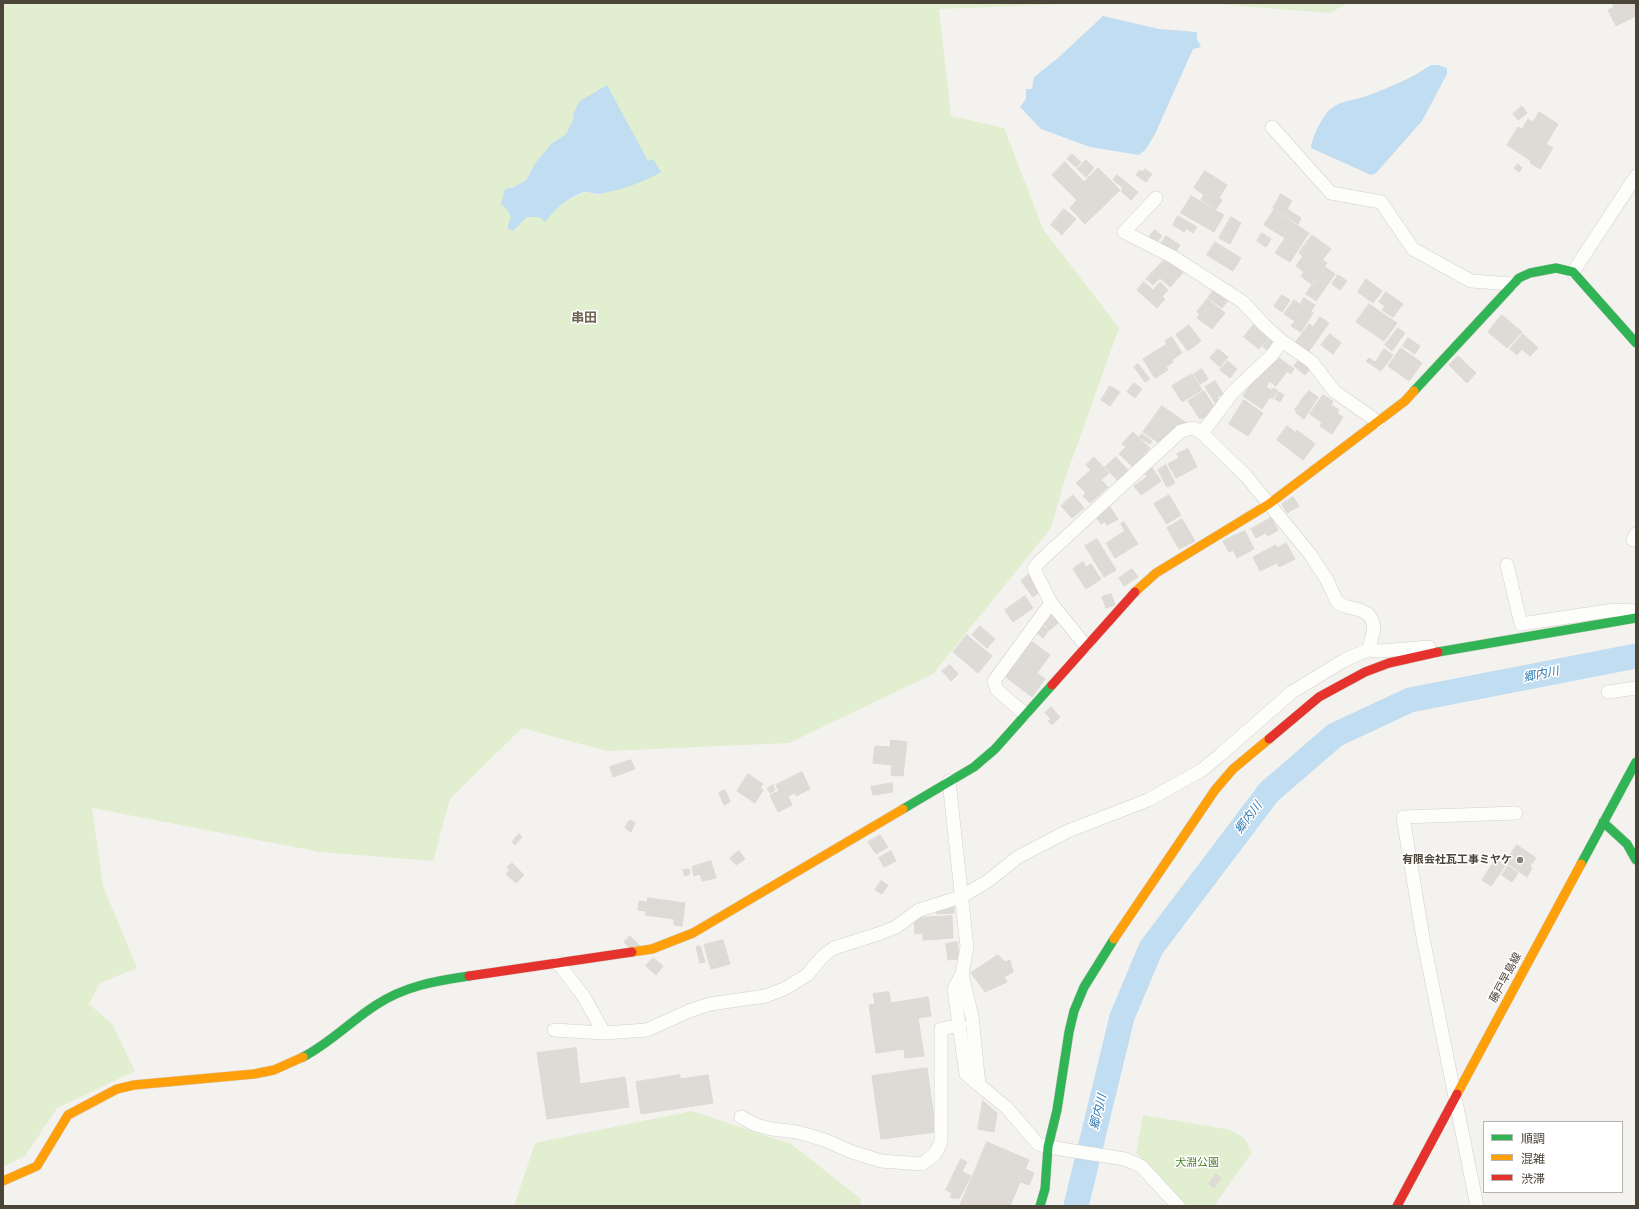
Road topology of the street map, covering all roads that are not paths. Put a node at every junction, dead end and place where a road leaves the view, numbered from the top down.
1 (1272, 127) dead end
2 (1636, 176) edge
3 (1156, 198) dead end
4 (1573, 272) junction
5 (1512, 284) junction
6 (1282, 341) junction
7 (1636, 343) edge
8 (1378, 422) junction
9 (1202, 433) junction
10 (1269, 504) junction
11 (1507, 565) dead end
12 (1051, 603) junction
13 (1636, 611) edge
14 (1636, 618) edge
15 (1540, 628) junction
16 (1086, 646) junction
17 (1369, 650) junction
18 (1446, 650) junction
19 (1636, 688) edge
20 (1608, 692) dead end
21 (1025, 714) junction
22 (1636, 762) edge
23 (949, 781) junction
24 (1516, 813) dead end
25 (1603, 822) junction
26 (1636, 860) edge
27 (962, 897) junction
28 (558, 963) junction
29 (962, 974) junction
30 (960, 1026) junction
31 (554, 1030) dead end
32 (604, 1033) junction
33 (979, 1085) junction
34 (1455, 1099) junction
35 (742, 1117) dead end
36 (1051, 1148) junction
37 (3, 1181) edge
38 (1040, 1206) edge
39 (1178, 1206) edge
40 (1397, 1206) edge
41 (1477, 1206) edge

1 - 5 street
2 - 4 street
3 - 6 street
4 - 5 street
4 - 7 street
5 - 8 street
6 - 8 street
6 - 9 street
8 - 10 street
9 - 10 street
9 - 12 street
10 - 16 street
10 - 17 street
11 - 15 street
12 - 16 street
12 - 21 street
13 - 15 street
14 - 15 street
15 - 18 street
16 - 21 street
17 - 18 street
17 - 27 street
18 - 36 street
19 - 20 street
21 - 23 street
22 - 25 street, 藤戸早島線
23 - 27 street
23 - 28 street
24 - 34 street
25 - 26 street
25 - 34 street, 藤戸早島線
27 - 29 street
27 - 32 street
28 - 32 street
28 - 37 street
29 - 30 street
29 - 33 street
30 - 33 street
30 - 35 street
31 - 32 street
33 - 36 street
34 - 40 street, 藤戸早島線
34 - 41 street
36 - 38 street
36 - 39 street

